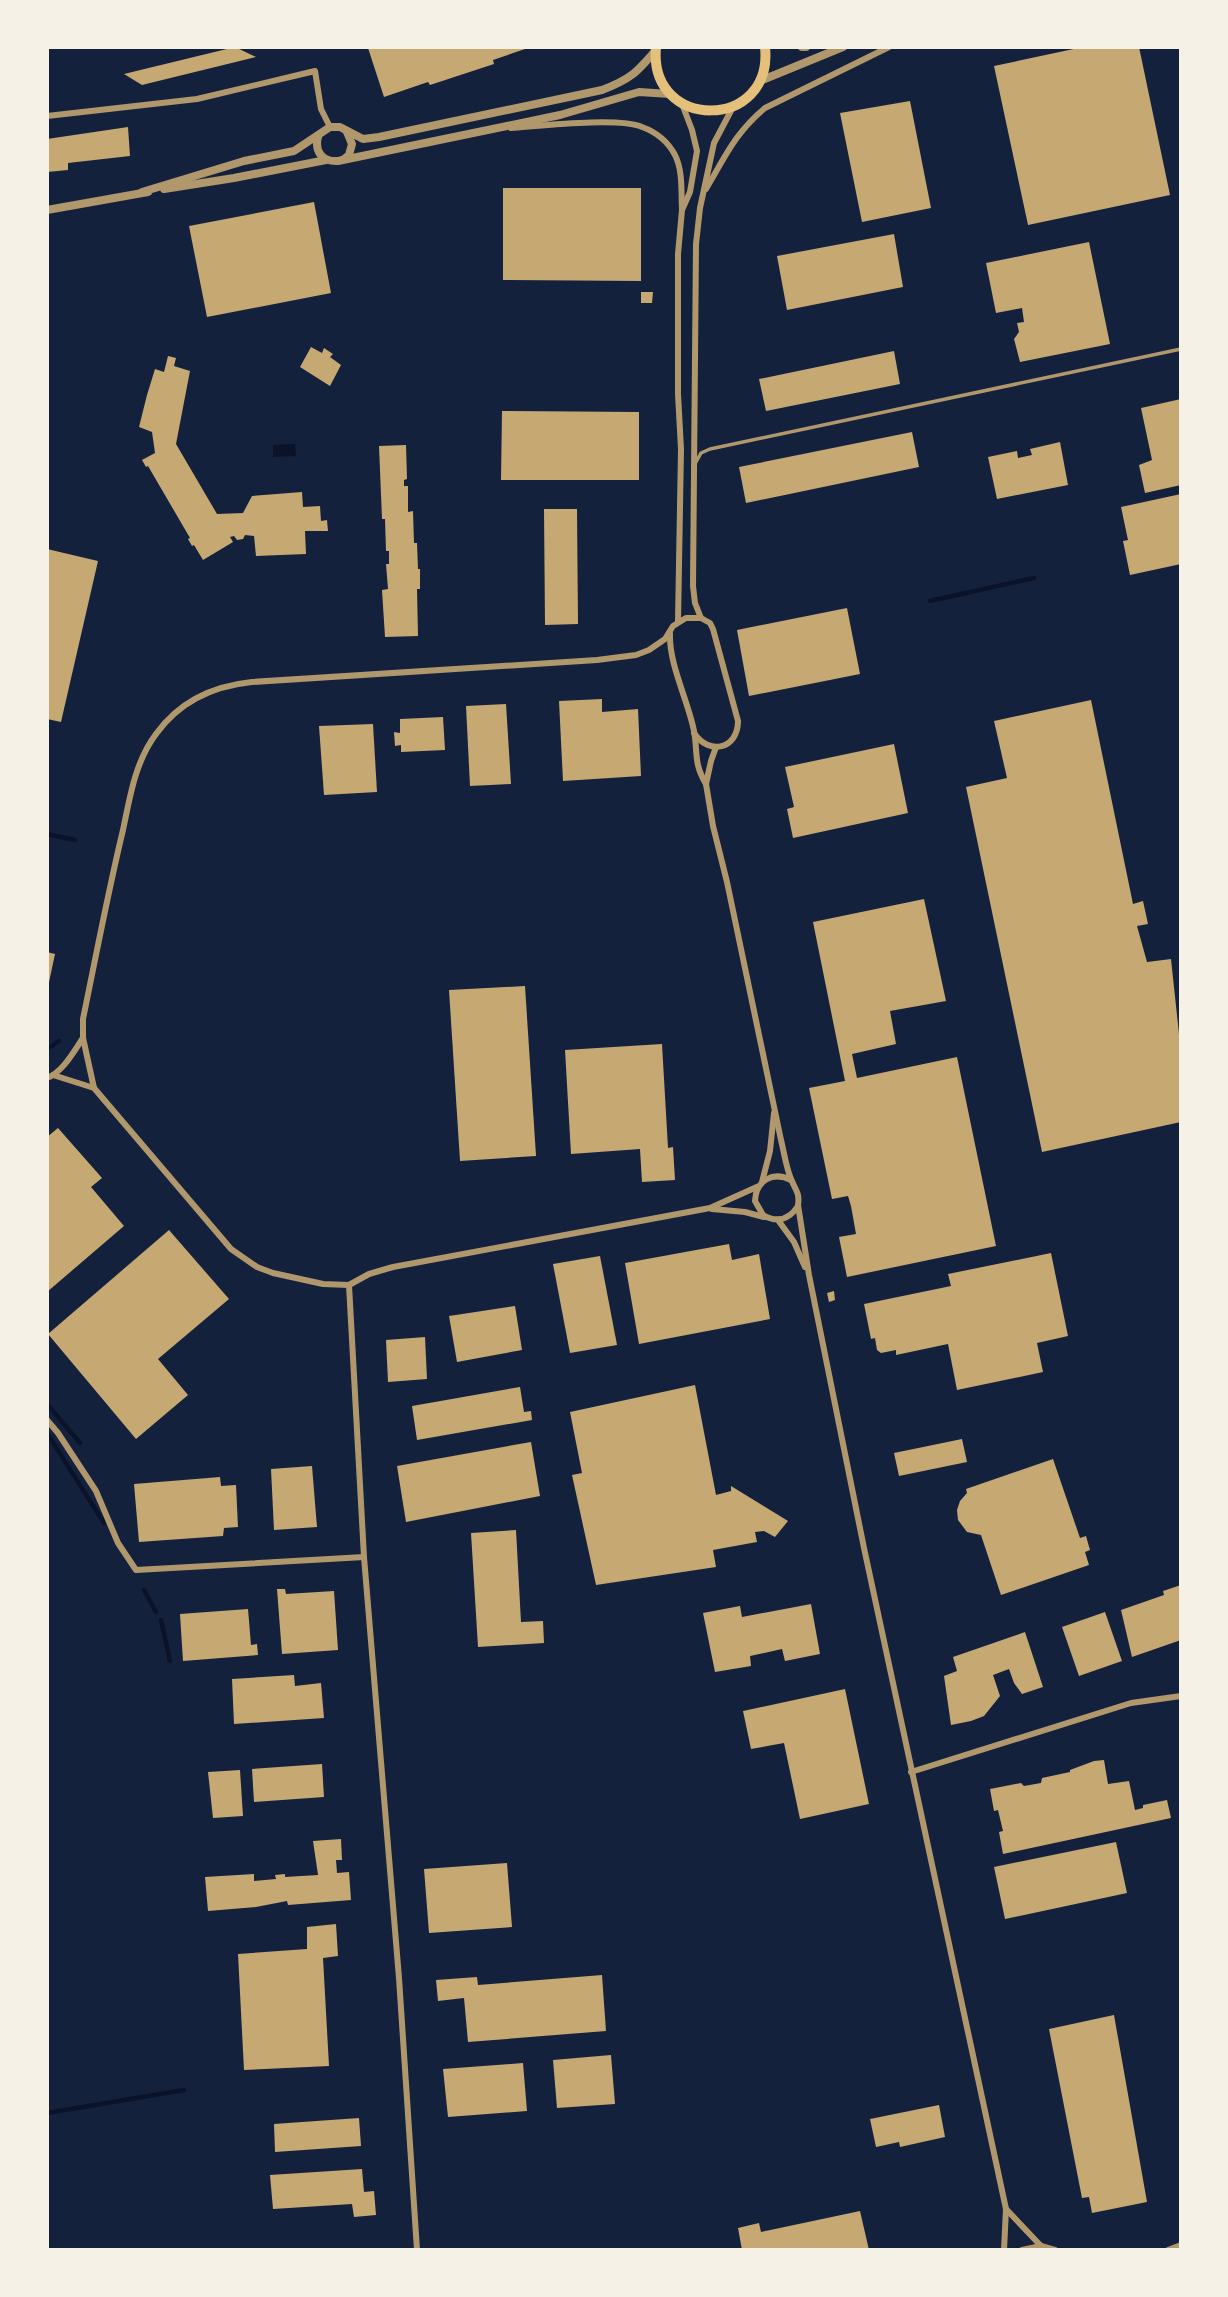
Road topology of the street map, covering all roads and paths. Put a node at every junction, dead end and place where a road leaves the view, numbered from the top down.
1 (765, 47) edge
2 (842, 47) edge
3 (890, 47) edge
4 (656, 48) edge
5 (760, 81) junction
6 (670, 94) junction
7 (682, 104) junction
8 (733, 107) junction
9 (47, 116) edge
10 (330, 127) junction
11 (344, 130) junction
12 (495, 130) junction
13 (318, 136) junction
14 (344, 159) junction
15 (326, 160) junction
16 (142, 192) junction
17 (704, 193) junction
18 (47, 210) edge
19 (682, 211) junction
20 (1181, 349) edge
21 (693, 467) junction
22 (701, 618) junction
23 (678, 622) junction
24 (670, 632) junction
25 (694, 733) junction
26 (716, 747) junction
27 (706, 784) junction
28 (83, 1038) junction
29 (50, 1076) edge
30 (94, 1088) junction
31 (775, 1108) junction
32 (791, 1181) junction
33 (760, 1184) junction
34 (798, 1205) junction
35 (710, 1208) junction
36 (774, 1219) junction
37 (809, 1275) junction
38 (349, 1285) junction
39 (47, 1420) edge
40 (365, 1557) junction
41 (1181, 1696) edge
42 (911, 1772) junction
43 (1006, 2209) junction
44 (1181, 2245) edge
45 (1041, 2246) junction
46 (417, 2250) edge
47 (1004, 2250) edge
48 (1022, 2250) edge
49 (1055, 2250) edge
50 (1168, 2250) edge

1 - 5 main road
2 - 5 street
3 - 17 street
4 - 6 main road
4 - 11 street
5 - 8 main road
6 - 7 main road
6 - 12 street
7 - 8 main road
7 - 19 street
8 - 17 street
9 - 10 street
10 - 11 street
10 - 13 street
11 - 14 street
12 - 14 street
12 - 19 street
13 - 15 street
13 - 16 street
14 - 15 street
15 - 16 street
16 - 18 street
17 - 21 street
19 - 23 street
20 - 21 lane
21 - 22 street
22 - 23 street
22 - 26 street
23 - 24 street
24 - 25 street
24 - 28 street
25 - 26 street
25 - 27 street
26 - 27 street
27 - 31 street
28 - 29 street
28 - 30 street
29 - 30 street
30 - 38 street
31 - 32 street
31 - 33 street
32 - 33 street
32 - 34 street
33 - 35 street
33 - 36 street
34 - 36 street
34 - 37 street
35 - 36 street
35 - 38 street
36 - 37 street
37 - 42 street
38 - 40 street
39 - 40 street
40 - 46 street
41 - 42 street
42 - 43 street
43 - 45 street
43 - 47 street
44 - 50 street
45 - 48 street
45 - 49 street

